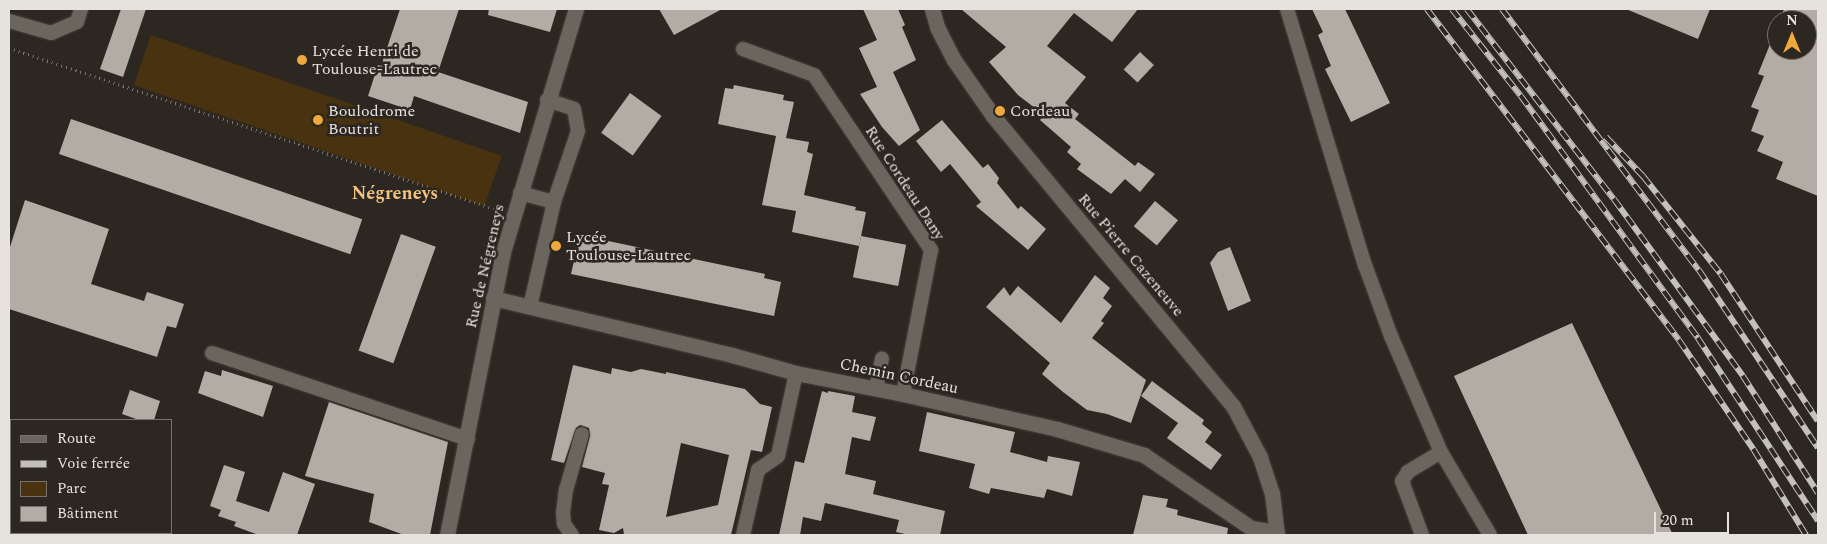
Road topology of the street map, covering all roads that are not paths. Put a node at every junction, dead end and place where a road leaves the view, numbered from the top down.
1 (81, 9) edge
2 (576, 9) edge
3 (932, 9) edge
4 (1287, 9) edge
5 (9, 21) edge
6 (743, 49) dead end
7 (547, 100) junction
8 (520, 193) junction
9 (554, 202) junction
10 (493, 298) junction
11 (530, 307) junction
12 (212, 353) dead end
13 (882, 359) dead end
14 (796, 373) junction
15 (876, 388) junction
16 (903, 394) junction
17 (582, 434) dead end
18 (468, 440) junction
19 (1441, 452) junction
20 (1277, 534) edge
21 (447, 535) edge
22 (572, 535) edge
23 (743, 535) edge
24 (1422, 535) edge
25 (1490, 535) edge

1 - 5 lane
2 - 7 street, Rue de Négreneys
3 - 20 street, Rue Pierre Cazeneuve
4 - 19 lane
6 - 16 lane, Rue Cordeau Dany
7 - 8 street, Rue de Négreneys
7 - 9 lane
8 - 9 lane
8 - 10 street, Rue de Négreneys
9 - 11 lane
10 - 11 street, Chemin Cordeau
10 - 18 street, Rue de Négreneys
11 - 14 street, Chemin Cordeau
12 - 18 lane
13 - 15 lane
14 - 15 street, Chemin Cordeau
14 - 23 lane
15 - 16 street, Chemin Cordeau
16 - 20 street, Chemin Cordeau
17 - 22 lane
18 - 21 street, Rue de Négreneys
19 - 24 lane
19 - 25 lane

